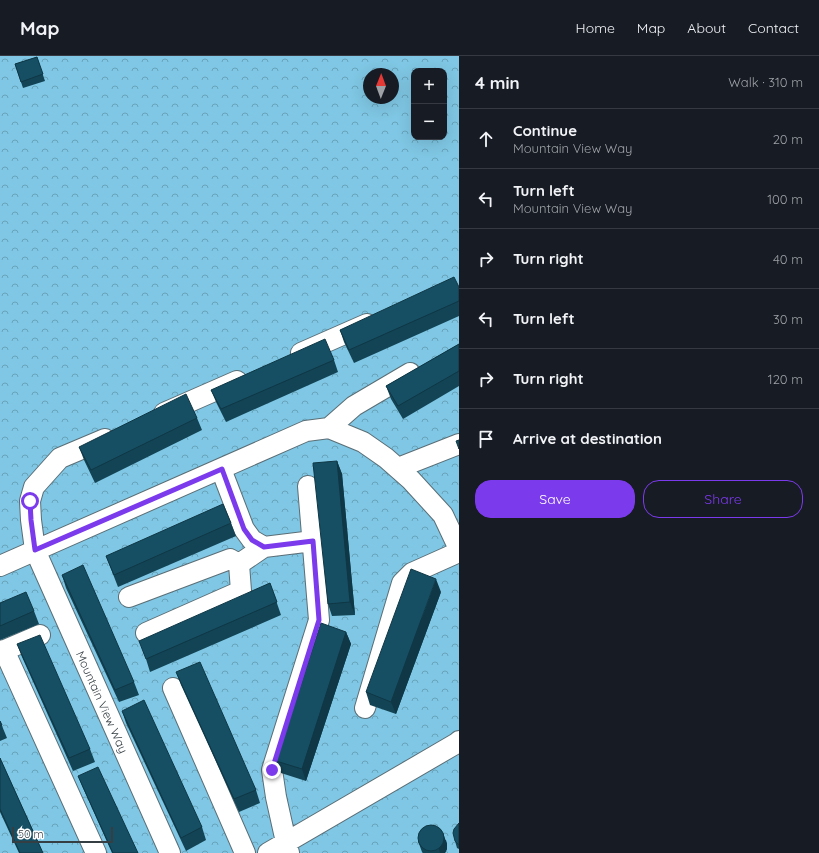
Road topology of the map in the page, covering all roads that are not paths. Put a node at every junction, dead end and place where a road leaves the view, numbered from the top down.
1 (386, 316) edge
2 (285, 360) edge
3 (426, 364) edge
4 (256, 373) edge
5 (147, 420) edge
6 (329, 428) junction
7 (118, 433) edge
8 (459, 444) edge
9 (398, 468) junction
10 (222, 469) junction
11 (308, 486) dead end
12 (451, 512) edge
13 (313, 541) junction
14 (264, 547) junction
15 (35, 550) junction
16 (459, 550) edge
17 (239, 564) junction
18 (0, 566) edge
19 (129, 597) dead end
20 (146, 634) dead end
21 (40, 635) edge
22 (2, 651) edge
23 (172, 688) dead end
24 (365, 708) dead end
25 (459, 741) edge
26 (287, 848) edge
27 (96, 853) edge
28 (170, 853) edge
29 (245, 853) edge
30 (268, 853) edge

1 - 2 street
3 - 6 street
4 - 5 street
6 - 9 street
6 - 10 street
7 - 15 street, Mountain View Way
8 - 9 street
9 - 12 street
10 - 14 street
10 - 15 street
11 - 13 street
12 - 16 street
13 - 14 street
13 - 26 street
14 - 17 street
15 - 18 street
15 - 28 street, Mountain View Way
16 - 24 street
17 - 19 street
17 - 20 street
21 - 22 street
22 - 27 street
23 - 29 street
25 - 26 street
26 - 30 street

